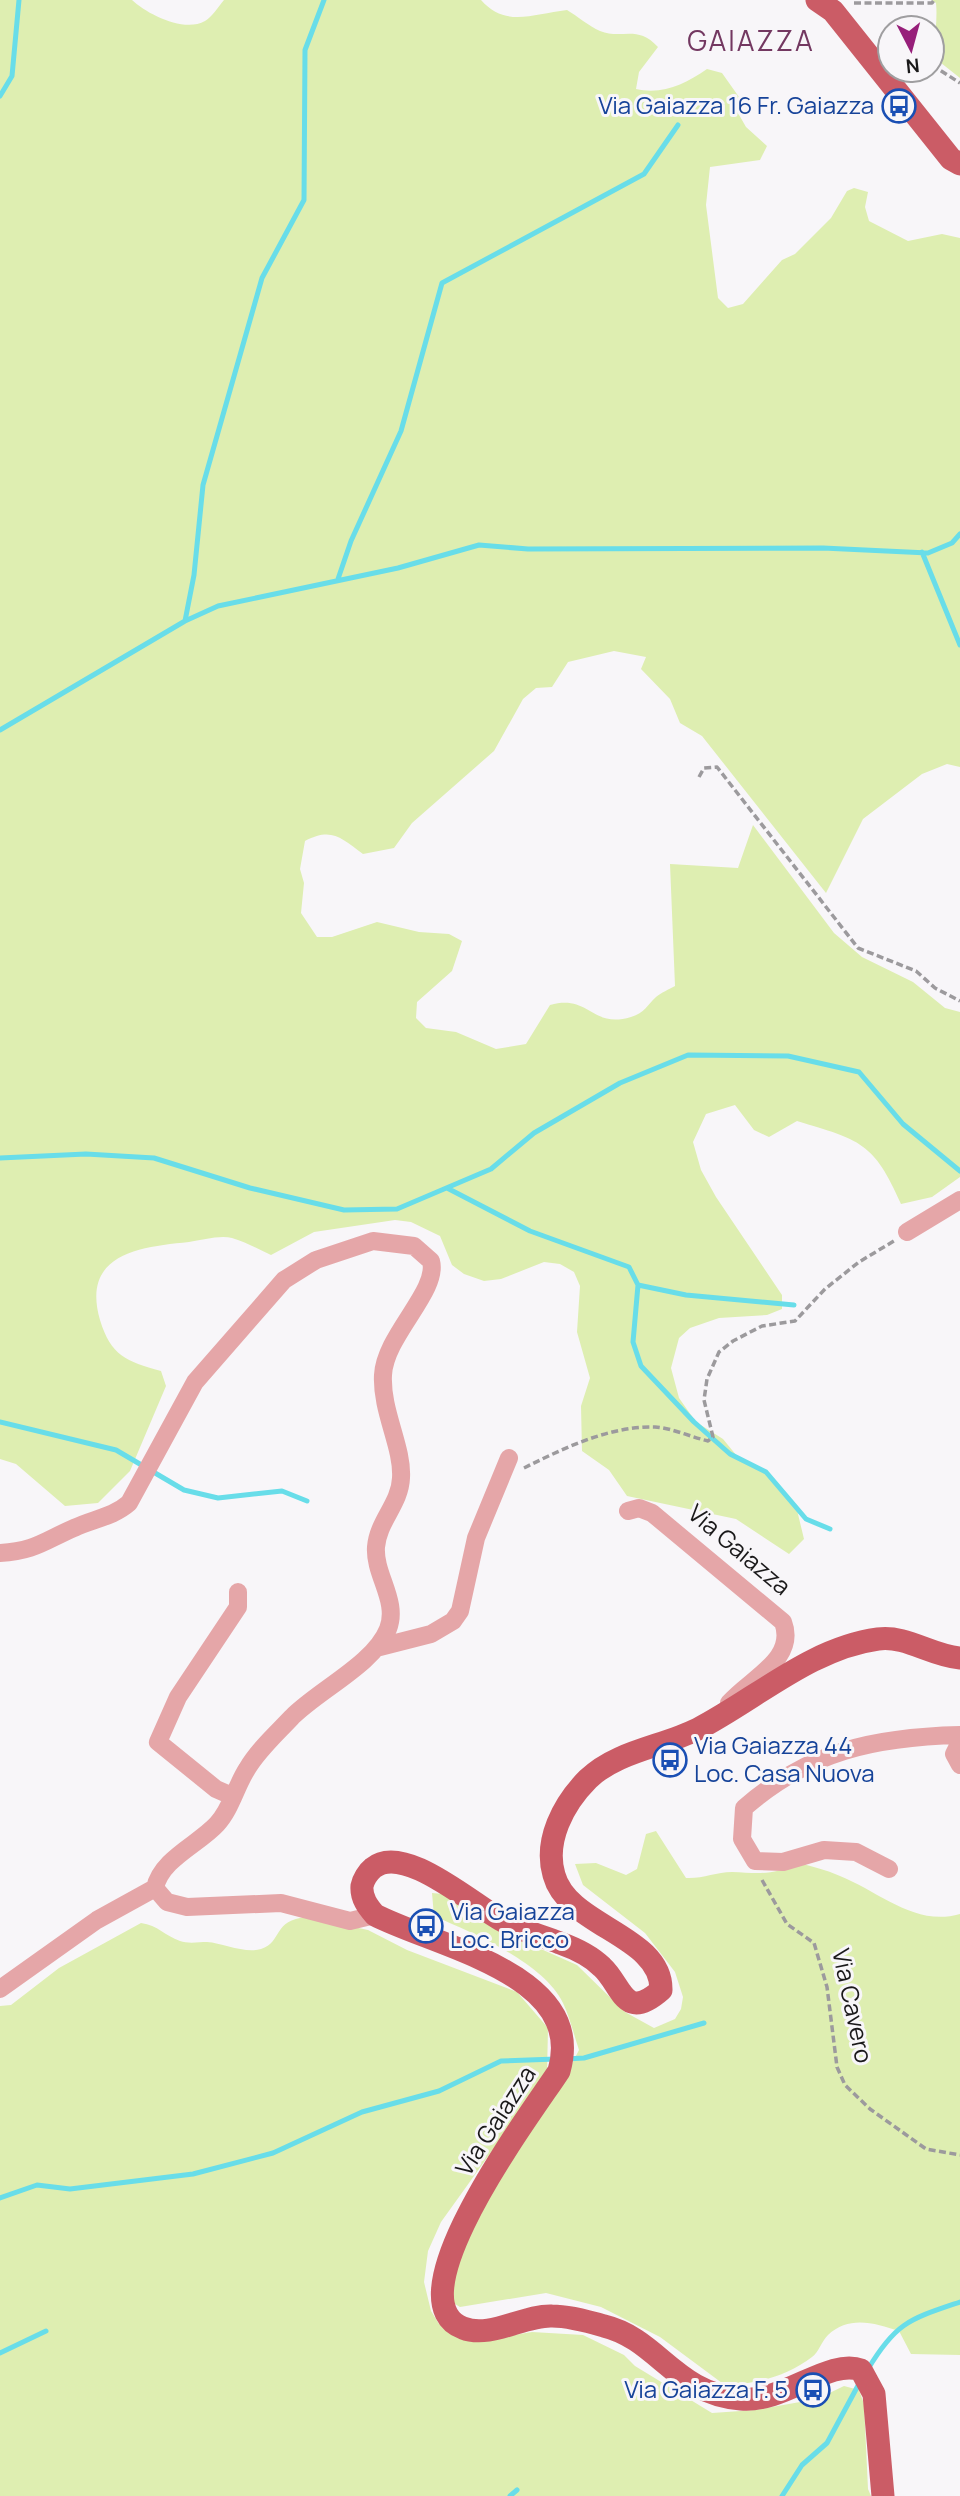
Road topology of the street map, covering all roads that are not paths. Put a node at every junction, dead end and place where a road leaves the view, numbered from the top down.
1 (817, 0) edge
2 (960, 164) edge
3 (960, 1200) edge
4 (907, 1232) road end
5 (509, 1458) dead end
6 (628, 1511) dead end
7 (4, 1555) edge
8 (238, 1592) dead end
9 (380, 1647) junction
10 (960, 1658) edge
11 (724, 1715) junction
12 (960, 1735) edge
13 (960, 1742) edge
14 (960, 1765) edge
15 (232, 1796) junction
16 (889, 1869) dead end
17 (155, 1888) junction
18 (375, 1914) junction
19 (0, 1989) edge
20 (883, 2496) edge

1 - 2 main road
3 - 4 street
5 - 9 street
6 - 11 street, Via Gaiazza
7 - 9 street
8 - 15 street
9 - 15 street
10 - 11 main road, Via Gaiazza
11 - 18 main road, Via Gaiazza
12 - 16 street
13 - 14 street
15 - 17 street
17 - 18 street
17 - 19 street
18 - 20 main road, Via Gaiazza

